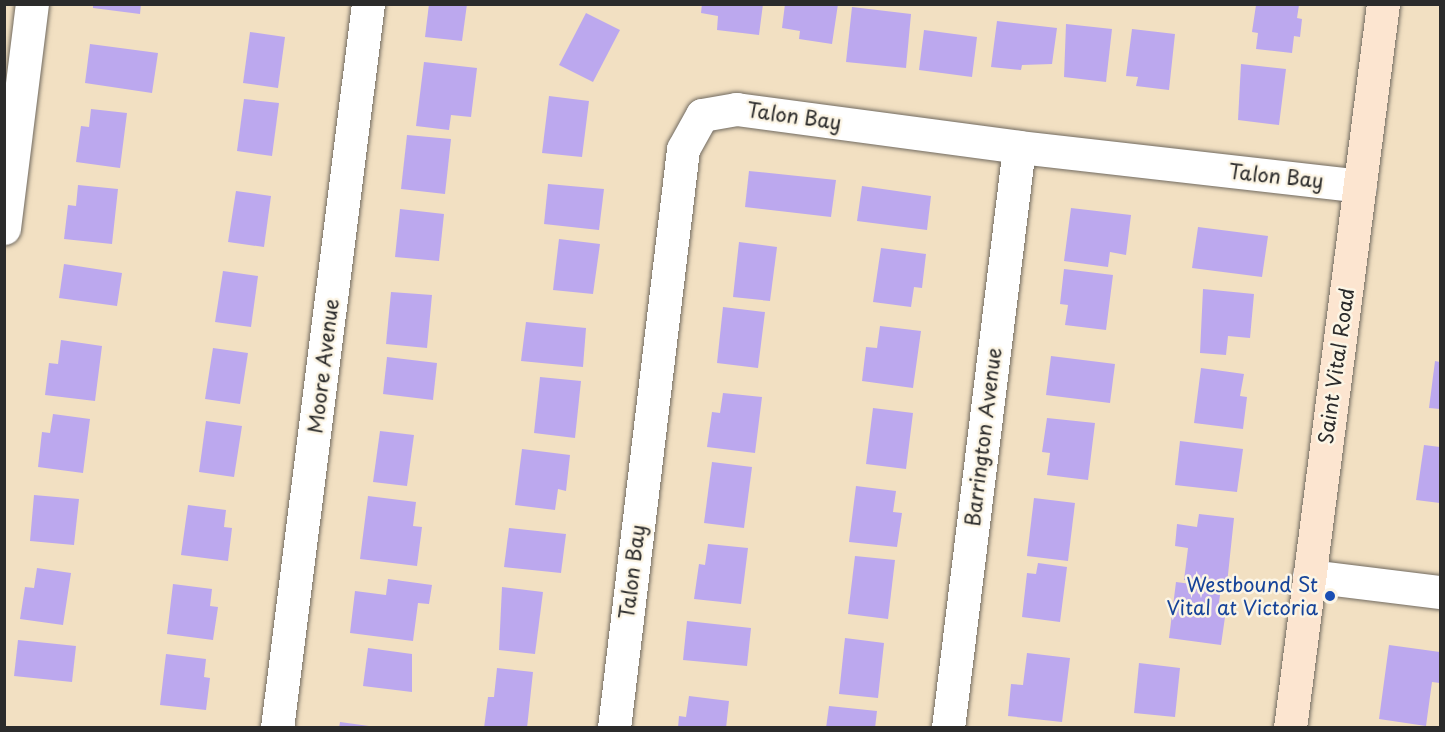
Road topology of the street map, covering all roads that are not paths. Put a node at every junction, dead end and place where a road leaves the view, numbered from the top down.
1 (32, 4) edge
2 (368, 4) edge
3 (1383, 4) edge
4 (1019, 147) junction
5 (1360, 186) junction
6 (4, 228) edge
7 (1309, 576) junction
8 (1440, 592) edge
9 (277, 728) edge
10 (614, 728) edge
11 (948, 728) edge
12 (1290, 728) edge

1 - 6 street
2 - 9 street, Moore Avenue
3 - 5 street, Saint Vital Road
4 - 5 street, Talon Bay
4 - 10 street, Talon Bay
4 - 11 street, Barrington Avenue
5 - 7 street, Saint Vital Road
7 - 8 street
7 - 12 street, Saint Vital Road

